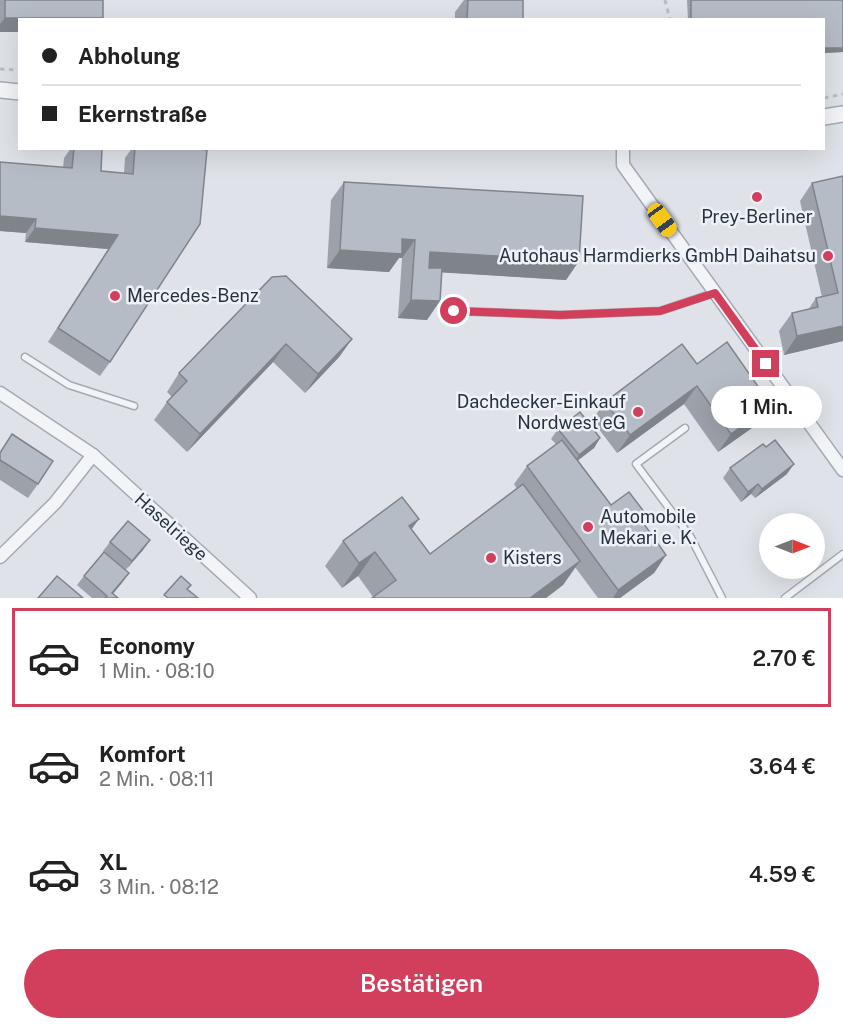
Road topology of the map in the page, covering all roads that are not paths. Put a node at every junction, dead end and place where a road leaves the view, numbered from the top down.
1 (0, 90) edge
2 (18, 92) edge
3 (843, 114) edge
4 (825, 117) edge
5 (623, 150) edge
6 (715, 293) junction
7 (454, 311) dead end
8 (25, 357) dead end
9 (0, 393) edge
10 (134, 406) dead end
11 (685, 428) dead end
12 (93, 455) junction
13 (843, 470) edge
14 (843, 554) edge
15 (0, 557) edge
16 (793, 591) junction
17 (250, 598) edge
18 (722, 598) edge
19 (785, 598) edge
20 (799, 598) edge

1 - 2 street
3 - 4 street
5 - 6 street
6 - 7 lane
6 - 13 street
8 - 10 lane
9 - 12 street, Haselriege
11 - 18 lane
12 - 15 street
12 - 17 street, Haselriege
14 - 16 lane
16 - 19 lane
16 - 20 lane

